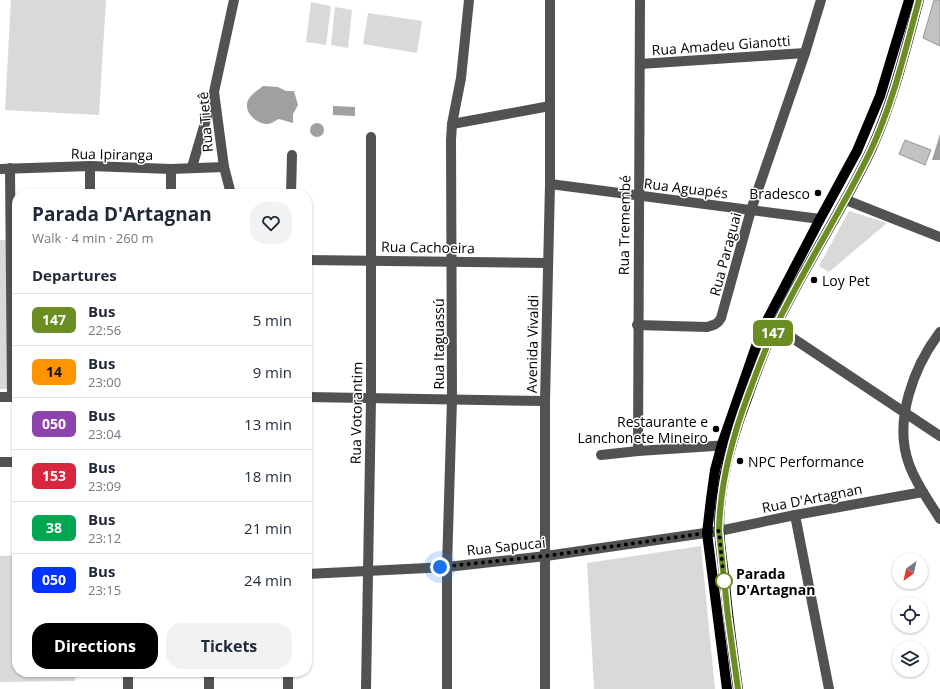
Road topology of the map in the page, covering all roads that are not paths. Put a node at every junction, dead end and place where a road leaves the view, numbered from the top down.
1 (234, 0) edge
2 (469, 0) edge
3 (550, 0) edge
4 (640, 0) edge
5 (821, 0) edge
6 (909, 0) edge
7 (919, 0) edge
8 (805, 53) junction
9 (640, 64) junction
10 (214, 92) junction
11 (550, 106) junction
12 (452, 124) junction
13 (371, 137) dead end
14 (292, 154) dead end
15 (90, 166) junction
16 (192, 167) junction
17 (224, 167) junction
18 (5, 169) edge
19 (171, 169) junction
20 (550, 184) junction
21 (837, 188) junction
22 (90, 189) edge
23 (171, 189) edge
24 (231, 189) edge
25 (291, 189) edge
26 (639, 196) junction
27 (846, 200) junction
28 (751, 210) junction
29 (820, 219) junction
30 (940, 237) edge
31 (820, 244) junction
32 (312, 260) edge
33 (371, 260) junction
34 (452, 262) junction
35 (548, 263) junction
36 (770, 316) junction
37 (637, 325) junction
38 (776, 327) junction
39 (940, 332) edge
40 (12, 346) edge
41 (0, 397) edge
42 (12, 397) edge
43 (312, 397) edge
44 (371, 399) junction
45 (452, 399) junction
46 (545, 401) junction
47 (905, 413) junction
48 (940, 436) edge
49 (727, 445) junction
50 (638, 451) junction
51 (601, 456) dead end
52 (0, 462) edge
53 (12, 462) edge
54 (923, 492) junction
55 (795, 515) junction
56 (940, 519) edge
57 (719, 531) junction
58 (708, 533) junction
59 (546, 556) junction
60 (447, 567) junction
61 (368, 571) junction
62 (312, 574) edge
63 (128, 677) edge
64 (209, 677) edge
65 (288, 677) edge
66 (128, 689) edge
67 (209, 689) edge
68 (288, 689) edge
69 (366, 689) edge
70 (447, 689) edge
71 (545, 689) edge
72 (728, 689) edge
73 (738, 689) edge
74 (829, 689) edge

1 - 10 street, Rua Tietê
2 - 12 street, Rua Itaguassú
3 - 11 street, Avenida Vivaldi
4 - 9 street, Rua Tremembé
5 - 8 street, Rua Paraguai
6 - 21 main road
7 - 27 main road
8 - 9 street, Rua Amadeu Gianotti
8 - 28 street, Rua Paraguai
9 - 26 street, Rua Tremembé
10 - 16 street
10 - 17 street, Rua Tietê
11 - 12 street
11 - 20 street, Avenida Vivaldi
12 - 34 street, Rua Itaguassú
13 - 33 street, Rua Votorantim
14 - 25 street
15 - 18 street, Rua Ipiranga
15 - 19 street, Rua Ipiranga
15 - 22 street
16 - 17 street, Rua Ipiranga
16 - 19 street, Rua Ipiranga
17 - 24 street, Rua Tietê
18 - 40 street
19 - 23 street
20 - 26 street, Rua Aguapés
20 - 35 street, Avenida Vivaldi
21 - 27 main road
21 - 29 main road
26 - 28 street, Rua Aguapés
26 - 37 street, Rua Tremembé
27 - 30 street
27 - 31 main road
28 - 29 street, Rua Aguapés
28 - 37 street, Rua Paraguai
29 - 31 main road
29 - 36 main road
31 - 38 main road
32 - 33 street, Rua Cachoeira
33 - 34 street, Rua Cachoeira
33 - 44 street, Rua Votorantim
34 - 35 street, Rua Cachoeira
34 - 45 street, Rua Itaguassú
35 - 46 street, Avenida Vivaldi
36 - 38 main road
36 - 49 main road
37 - 50 street, Rua Tremembé
38 - 47 street
38 - 49 main road
39 - 47 street
41 - 42 street
43 - 44 street
44 - 45 street
44 - 61 street, Rua Votorantim
45 - 46 street
45 - 60 street, Rua Itaguassú
46 - 59 street, Avenida Vivaldi
47 - 48 street
47 - 54 street
49 - 50 street
49 - 57 main road
49 - 58 main road
50 - 51 street
52 - 53 street
54 - 55 street, Rua D'Artagnan
54 - 56 street
55 - 57 street, Rua D'Artagnan
55 - 74 street
57 - 58 street, Rua D'Artagnan
57 - 73 main road
58 - 59 street, Rua Sapucai
58 - 72 main road
59 - 60 street, Rua Sapucai
59 - 71 street, Avenida Vivaldi
60 - 61 street, Rua Sapucai
60 - 70 street, Rua Itaguassú
61 - 62 street, Rua Sapucai
61 - 69 street, Rua Votorantim
63 - 66 street
64 - 67 street
65 - 68 street

